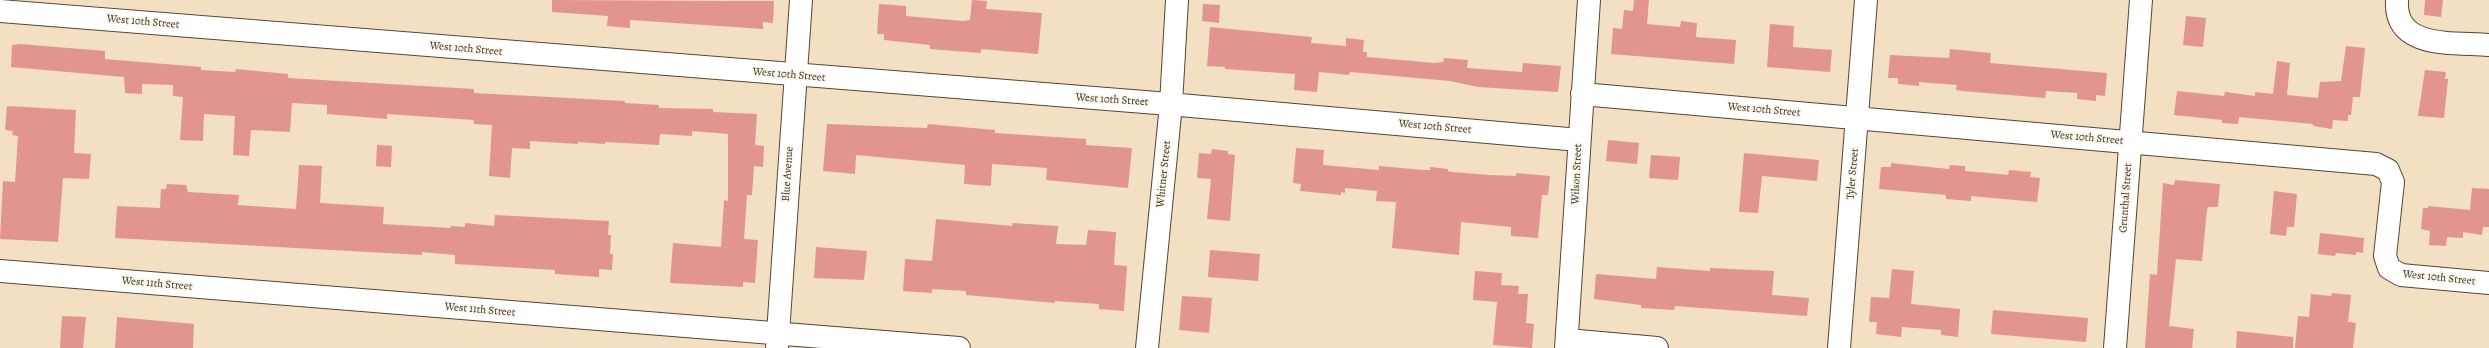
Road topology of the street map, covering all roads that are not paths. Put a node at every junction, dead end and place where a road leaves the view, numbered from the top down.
1 (801, 0) edge
2 (1177, 0) edge
3 (1589, 0) edge
4 (1866, 0) edge
5 (2141, 0) edge
6 (2397, 0) edge
7 (0, 11) edge
8 (2489, 45) edge
9 (795, 75) junction
10 (1582, 94) junction
11 (1171, 104) junction
12 (1858, 118) junction
13 (1579, 140) junction
14 (2130, 141) junction
15 (0, 271) edge
16 (2489, 283) edge
17 (777, 341) edge
18 (1566, 344) edge
19 (959, 348) edge
20 (1147, 348) edge
21 (1657, 348) edge
22 (1839, 348) edge
23 (2115, 348) edge

1 - 9 street, Blue Avenue
2 - 11 street, Whitner Street
3 - 10 street, Wilson Street
4 - 12 street, Tyler Street
5 - 14 street, Grunthal Street
6 - 8 street
7 - 9 street, West 10th Street
9 - 11 street, West 10th Street
9 - 17 street, Blue Avenue
10 - 12 street, West 10th Street
10 - 13 street, Wilson Street
11 - 13 street, West 10th Street
11 - 20 street, Whitner Street
12 - 14 street, West 10th Street
12 - 22 street, Tyler Street
13 - 18 street, Wilson Street
14 - 16 street, West 10th Street
14 - 23 street, Grunthal Street
15 - 17 street, West 11th Street
17 - 19 street, West 11th Street
18 - 21 street

